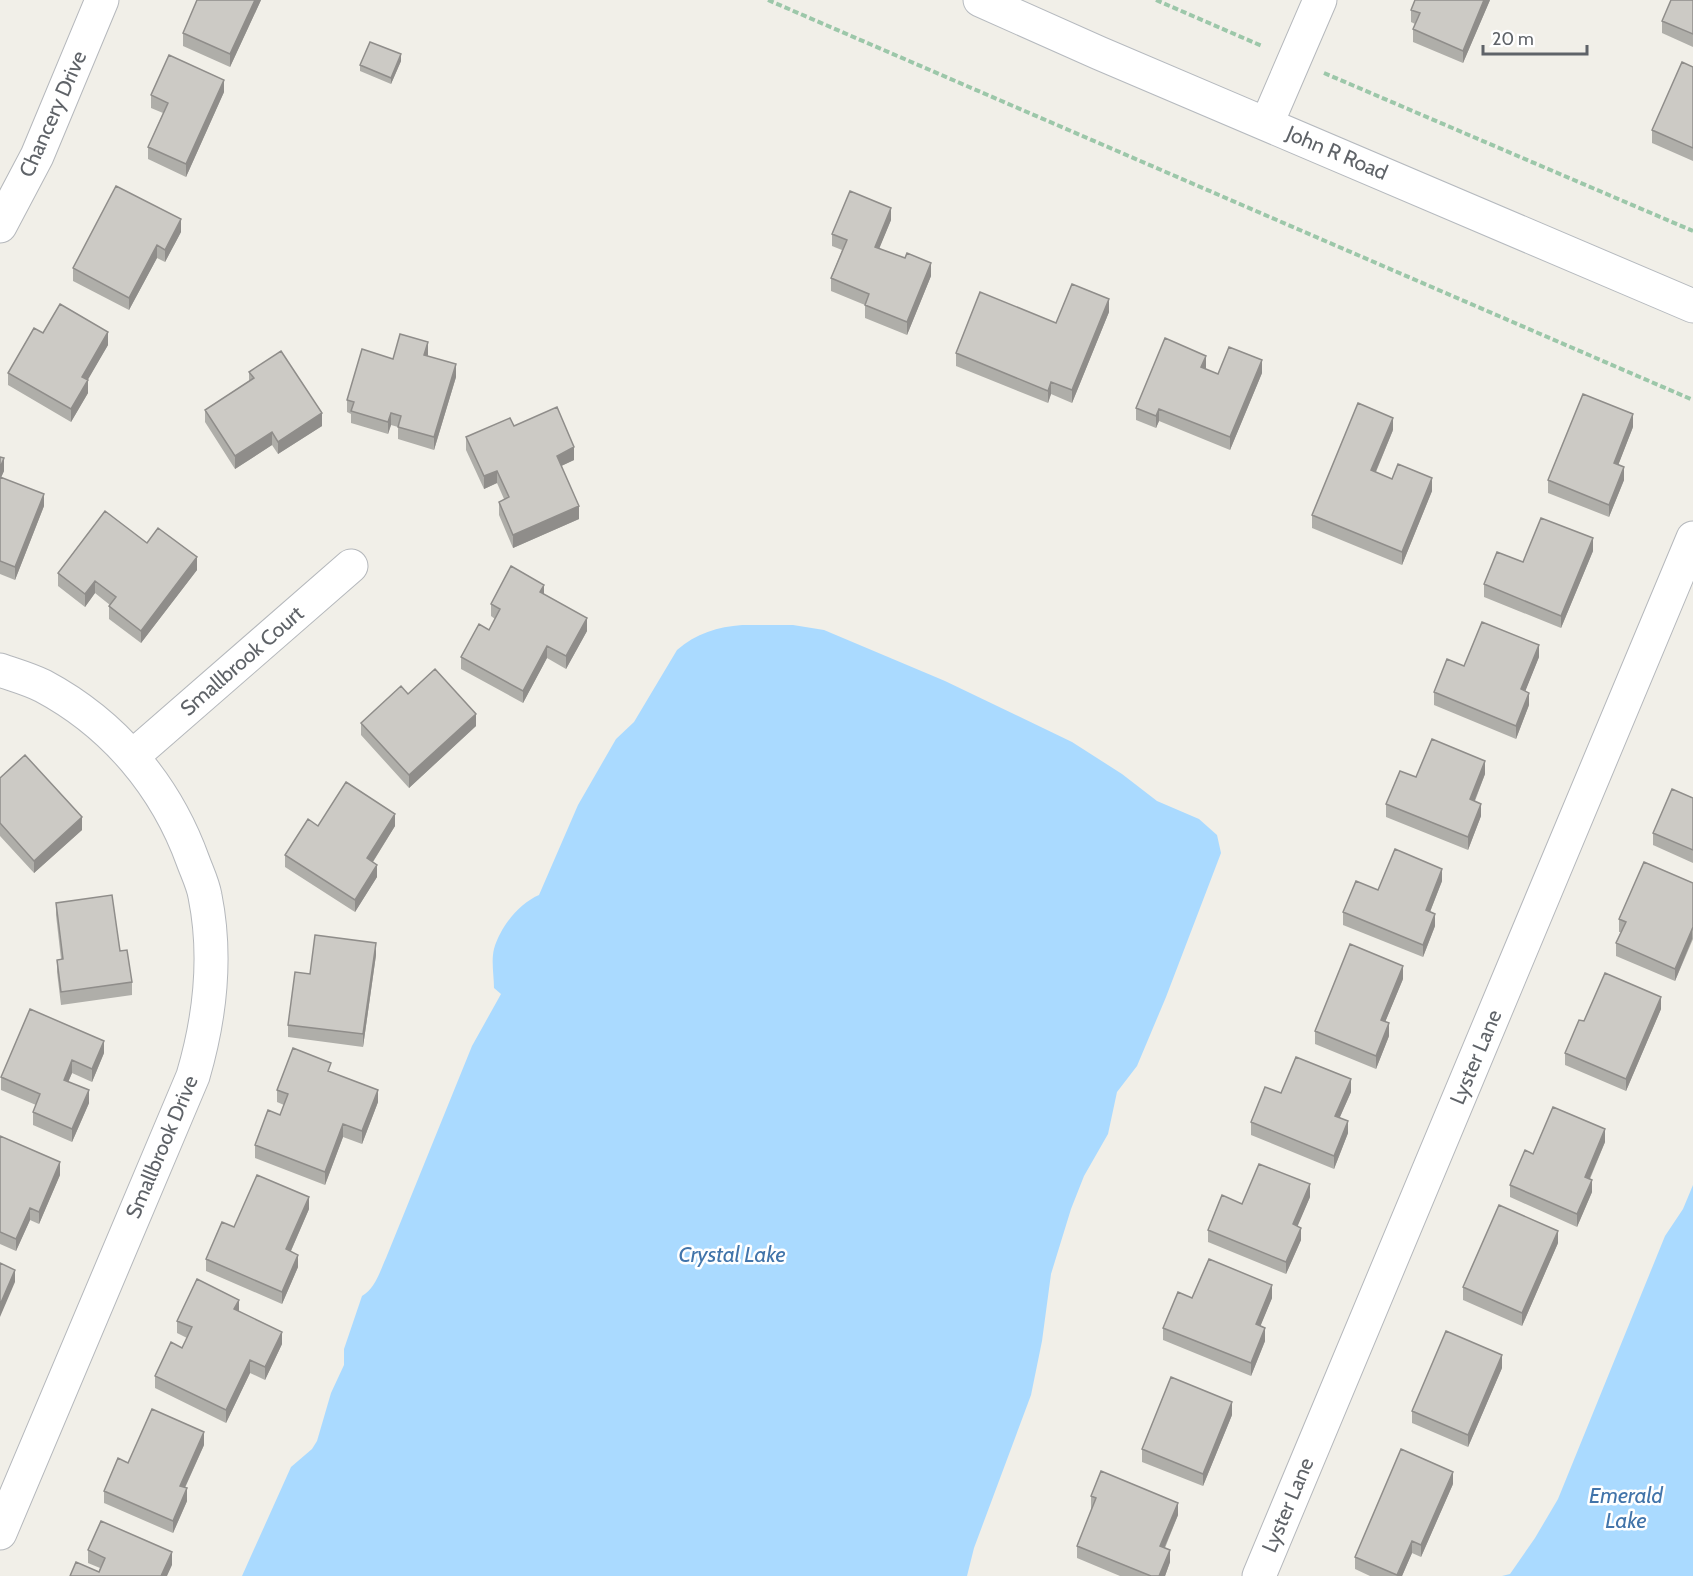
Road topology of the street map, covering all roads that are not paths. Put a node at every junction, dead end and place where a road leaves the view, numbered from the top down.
1 (102, 0) edge
2 (980, 0) edge
3 (1320, 0) edge
4 (1267, 123) junction
5 (0, 226) edge
6 (1693, 306) edge
7 (1693, 538) edge
8 (351, 566) dead end
9 (0, 670) edge
10 (133, 756) junction
11 (0, 1533) edge
12 (1259, 1576) edge

1 - 5 street, Chancery Drive
2 - 4 street, John R Road
3 - 4 street
4 - 6 street, John R Road
7 - 12 street, Lyster Lane
8 - 10 street, Smallbrook Court
9 - 10 street, Smallbrook Drive
10 - 11 street, Smallbrook Drive

